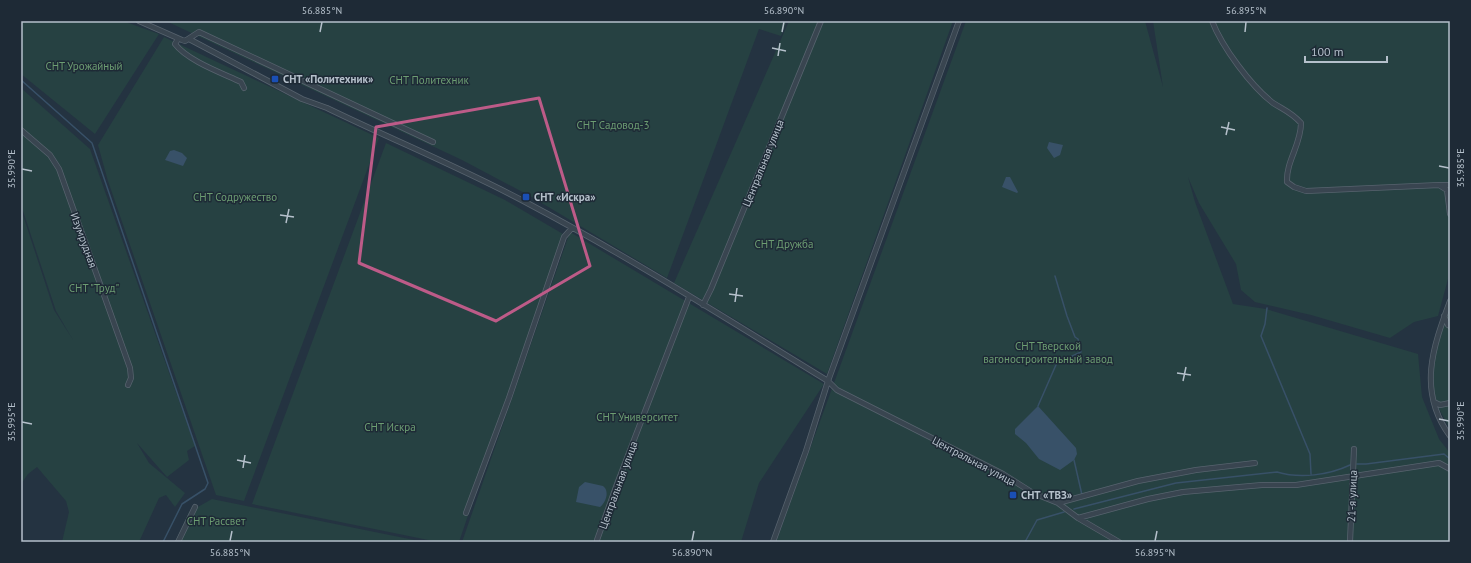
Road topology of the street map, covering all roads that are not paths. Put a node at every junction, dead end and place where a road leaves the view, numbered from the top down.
1 (821, 21) edge
2 (959, 21) edge
3 (1212, 21) edge
4 (142, 22) edge
5 (178, 38) junction
6 (189, 39) junction
7 (244, 88) dead end
8 (21, 130) edge
9 (433, 142) dead end
10 (1439, 185) junction
11 (1450, 185) edge
12 (1450, 214) edge
13 (572, 228) junction
14 (689, 297) junction
15 (1450, 301) edge
16 (703, 305) junction
17 (1444, 316) junction
18 (1450, 326) edge
19 (828, 381) junction
20 (128, 385) dead end
21 (1434, 402) junction
22 (1450, 403) edge
23 (1450, 436) edge
24 (1354, 449) dead end
25 (1255, 463) dead end
26 (1450, 469) edge
27 (1353, 475) junction
28 (1058, 503) junction
29 (195, 507) dead end
30 (466, 513) dead end
31 (1078, 518) junction
32 (598, 540) dead end
33 (178, 542) edge
34 (773, 542) edge
35 (1119, 542) edge
36 (1350, 542) edge

1 - 16 street, Центральная улица
2 - 19 street
3 - 10 street
4 - 5 street
5 - 6 street
5 - 7 street
6 - 9 street
6 - 13 street, Центральная улица
8 - 20 street, Изумрудная
10 - 11 street
10 - 12 street
13 - 14 street, Центральная улица
13 - 30 street
14 - 16 street, Центральная улица
14 - 32 street, Центральная улица
15 - 17 street
16 - 19 street, Центральная улица
17 - 18 street
17 - 21 street
19 - 28 street, Центральная улица
19 - 34 street
21 - 22 street
21 - 23 street
24 - 27 street, 21-я улица
25 - 28 street
26 - 27 street
27 - 31 street
27 - 36 street, 21-я улица
28 - 31 street, Центральная улица
29 - 33 street
31 - 35 street, Центральная улица

